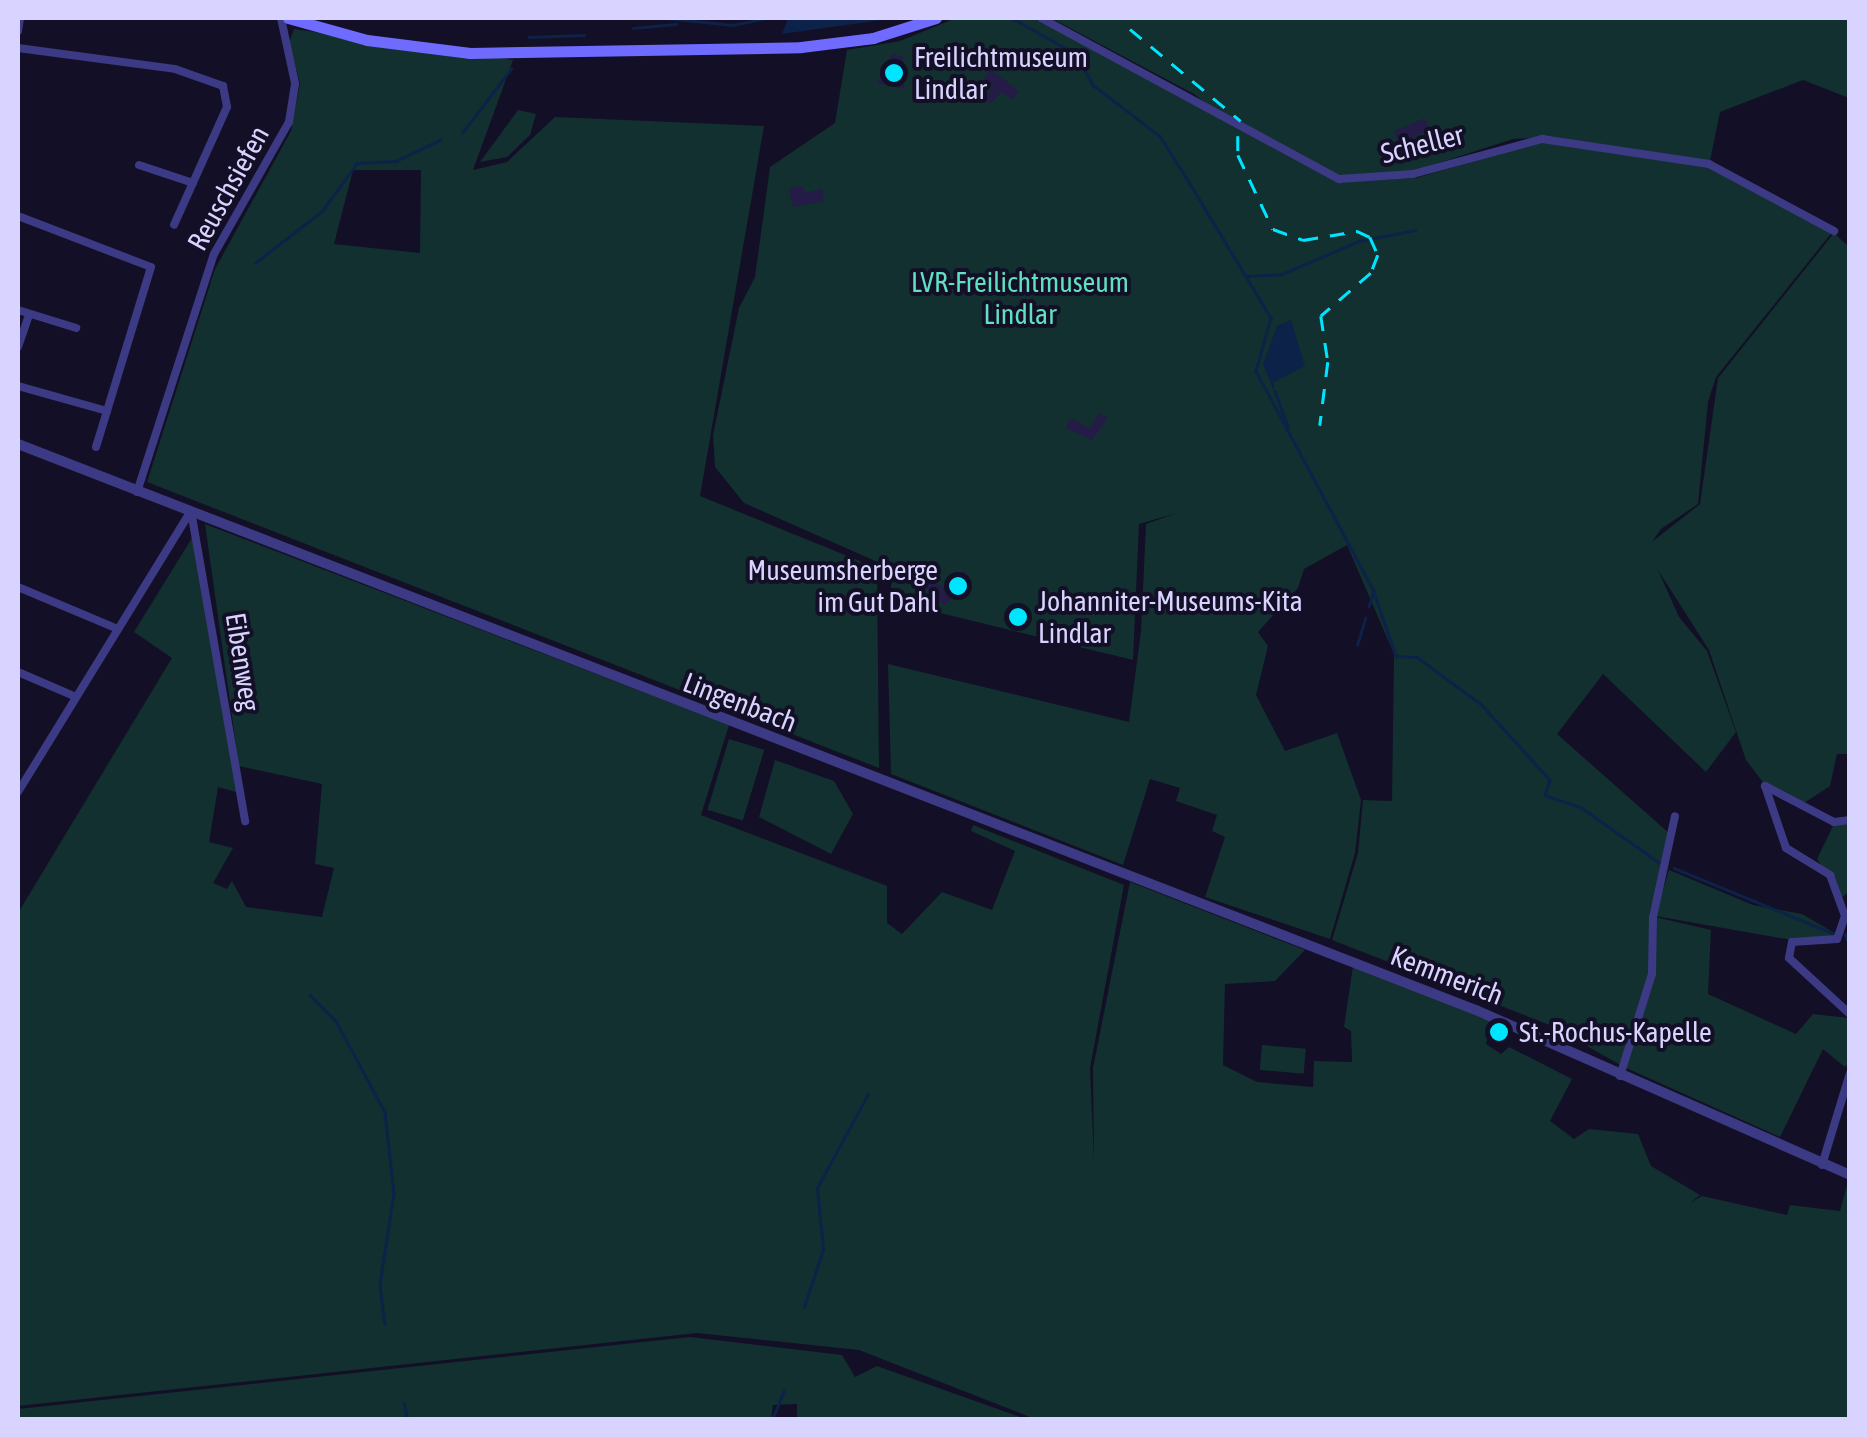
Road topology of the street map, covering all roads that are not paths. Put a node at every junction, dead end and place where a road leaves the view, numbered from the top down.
1 (20, 18) edge
2 (285, 18) edge
3 (936, 18) edge
4 (1041, 18) edge
5 (18, 31) edge
6 (18, 48) edge
7 (139, 165) dead end
8 (193, 183) junction
9 (18, 216) edge
10 (174, 225) dead end
11 (1834, 231) dead end
12 (18, 310) edge
13 (29, 315) junction
14 (76, 328) dead end
15 (18, 347) edge
16 (18, 386) edge
17 (107, 411) junction
18 (18, 444) edge
19 (96, 447) dead end
20 (137, 492) junction
21 (191, 510) junction
22 (18, 588) edge
23 (118, 629) junction
24 (18, 672) edge
25 (76, 697) junction
26 (18, 792) edge
27 (1675, 816) dead end
28 (1850, 820) edge
29 (244, 821) dead end
30 (1328, 954) joint
31 (1850, 1014) edge
32 (1850, 1073) edge
33 (1620, 1076) junction
34 (1822, 1165) junction
35 (1850, 1176) edge

1 - 5 street
2 - 3 main road
2 - 20 street, Reuschsiefen
4 - 11 street, Scheller
6 - 8 street
7 - 8 street
8 - 10 street
9 - 17 street
12 - 13 street
13 - 14 street
13 - 15 street
16 - 17 street
17 - 19 street
18 - 20 street, Lingenbach
20 - 21 street, Lingenbach
21 - 23 street
21 - 29 street, Eibenweg
21 - 30 street, Lingenbach
22 - 23 street
23 - 25 street
24 - 25 street
25 - 26 street
27 - 33 street
28 - 31 street
30 - 33 street, Kemmerich
32 - 34 street
33 - 34 street, Kemmerich
34 - 35 street, Kemmerich

